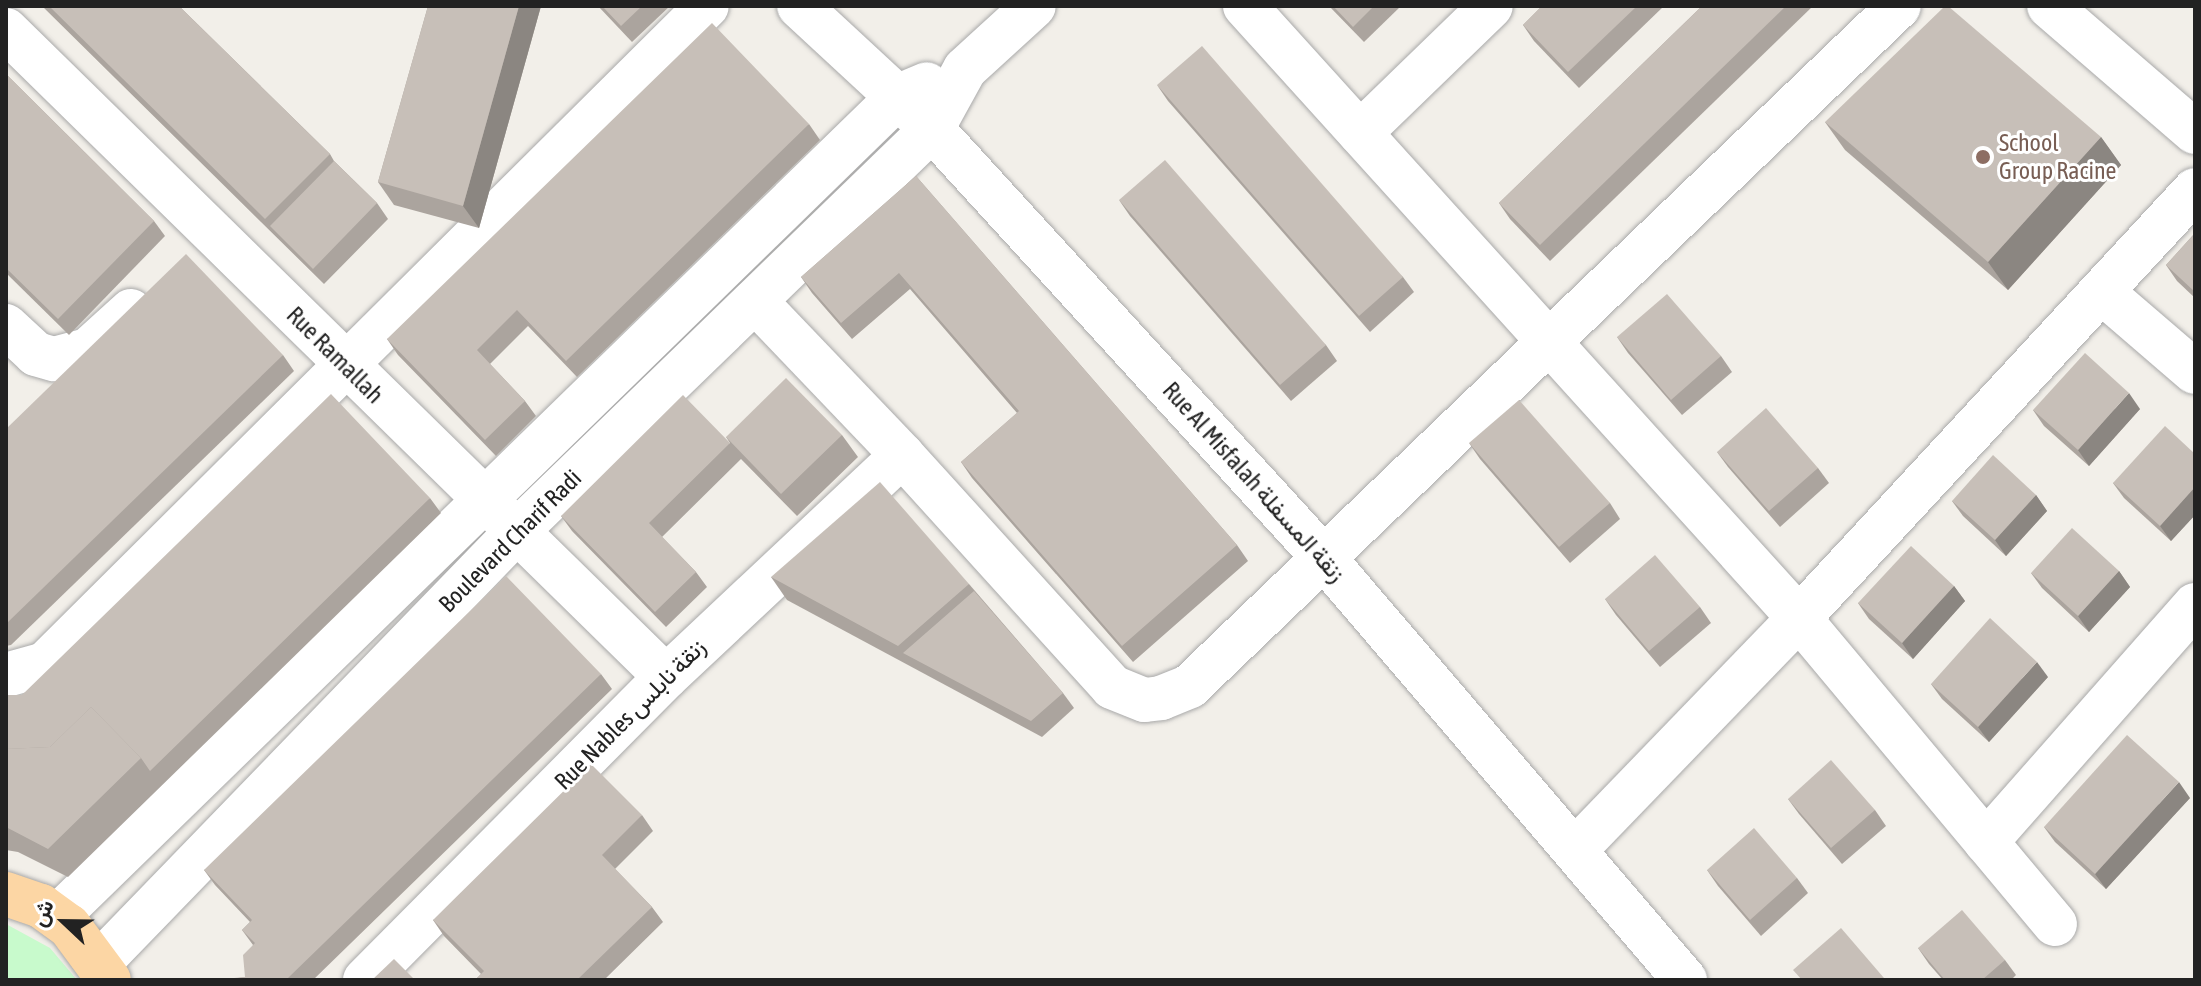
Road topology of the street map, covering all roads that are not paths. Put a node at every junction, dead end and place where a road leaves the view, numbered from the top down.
1 (707, 6) edge
2 (799, 6) edge
3 (1034, 6) edge
4 (1245, 6) edge
5 (1491, 6) edge
6 (1899, 6) edge
7 (2049, 6) edge
8 (6, 30) edge
9 (983, 41) edge
10 (899, 96) junction
11 (932, 129) junction
12 (2195, 132) edge
13 (1360, 133) junction
14 (2195, 190) edge
15 (212, 234) junction
16 (2103, 293) junction
17 (755, 301) junction
18 (6, 326) edge
19 (1549, 342) junction
20 (347, 367) junction
21 (2195, 372) edge
22 (902, 455) junction
23 (483, 501) junction
24 (516, 532) junction
25 (1323, 557) junction
26 (2195, 605) edge
27 (1799, 618) junction
28 (26, 670) edge
29 (666, 677) junction
30 (1986, 842) junction
31 (1577, 848) junction
32 (6, 894) edge
33 (57, 917) junction
34 (2055, 924) dead end
35 (104, 971) edge
36 (365, 980) edge
37 (1685, 980) edge

1 - 20 street
2 - 10 street, Rue Al Misfalah زنقة المسفلة
3 - 9 street
4 - 13 street
5 - 13 street
6 - 19 street
7 - 12 street
8 - 15 street, Rue Ramallah
9 - 10 street
9 - 11 street, Boulevard Charif Radi
10 - 11 street, Rue Al Misfalah زنقة المسفلة
10 - 23 street, Boulevard Charif Radi
11 - 17 street, Boulevard Charif Radi
11 - 25 street, Rue Al Misfalah زنقة المسفلة
13 - 19 street
14 - 16 street
15 - 18 street
15 - 20 street, Rue Ramallah
16 - 21 street
16 - 27 street
17 - 22 street
17 - 24 street, Boulevard Charif Radi
19 - 25 street
19 - 27 street
20 - 23 street, Rue Ramallah
20 - 28 street
22 - 25 street
22 - 29 street, Rue Nables زنقة نابلس
23 - 24 street, Rue Ramallah
23 - 33 street, Boulevard Charif Radi
24 - 29 street, Rue Ramallah
24 - 35 street, Boulevard Charif Radi
25 - 31 street, Rue Al Misfalah زنقة المسفلة
26 - 30 street
27 - 30 street
27 - 31 street
29 - 36 street, Rue Nables زنقة نابلس
30 - 34 street
31 - 37 street, Rue Al Misfalah زنقة المسفلة
32 - 33 main road
33 - 35 main road

